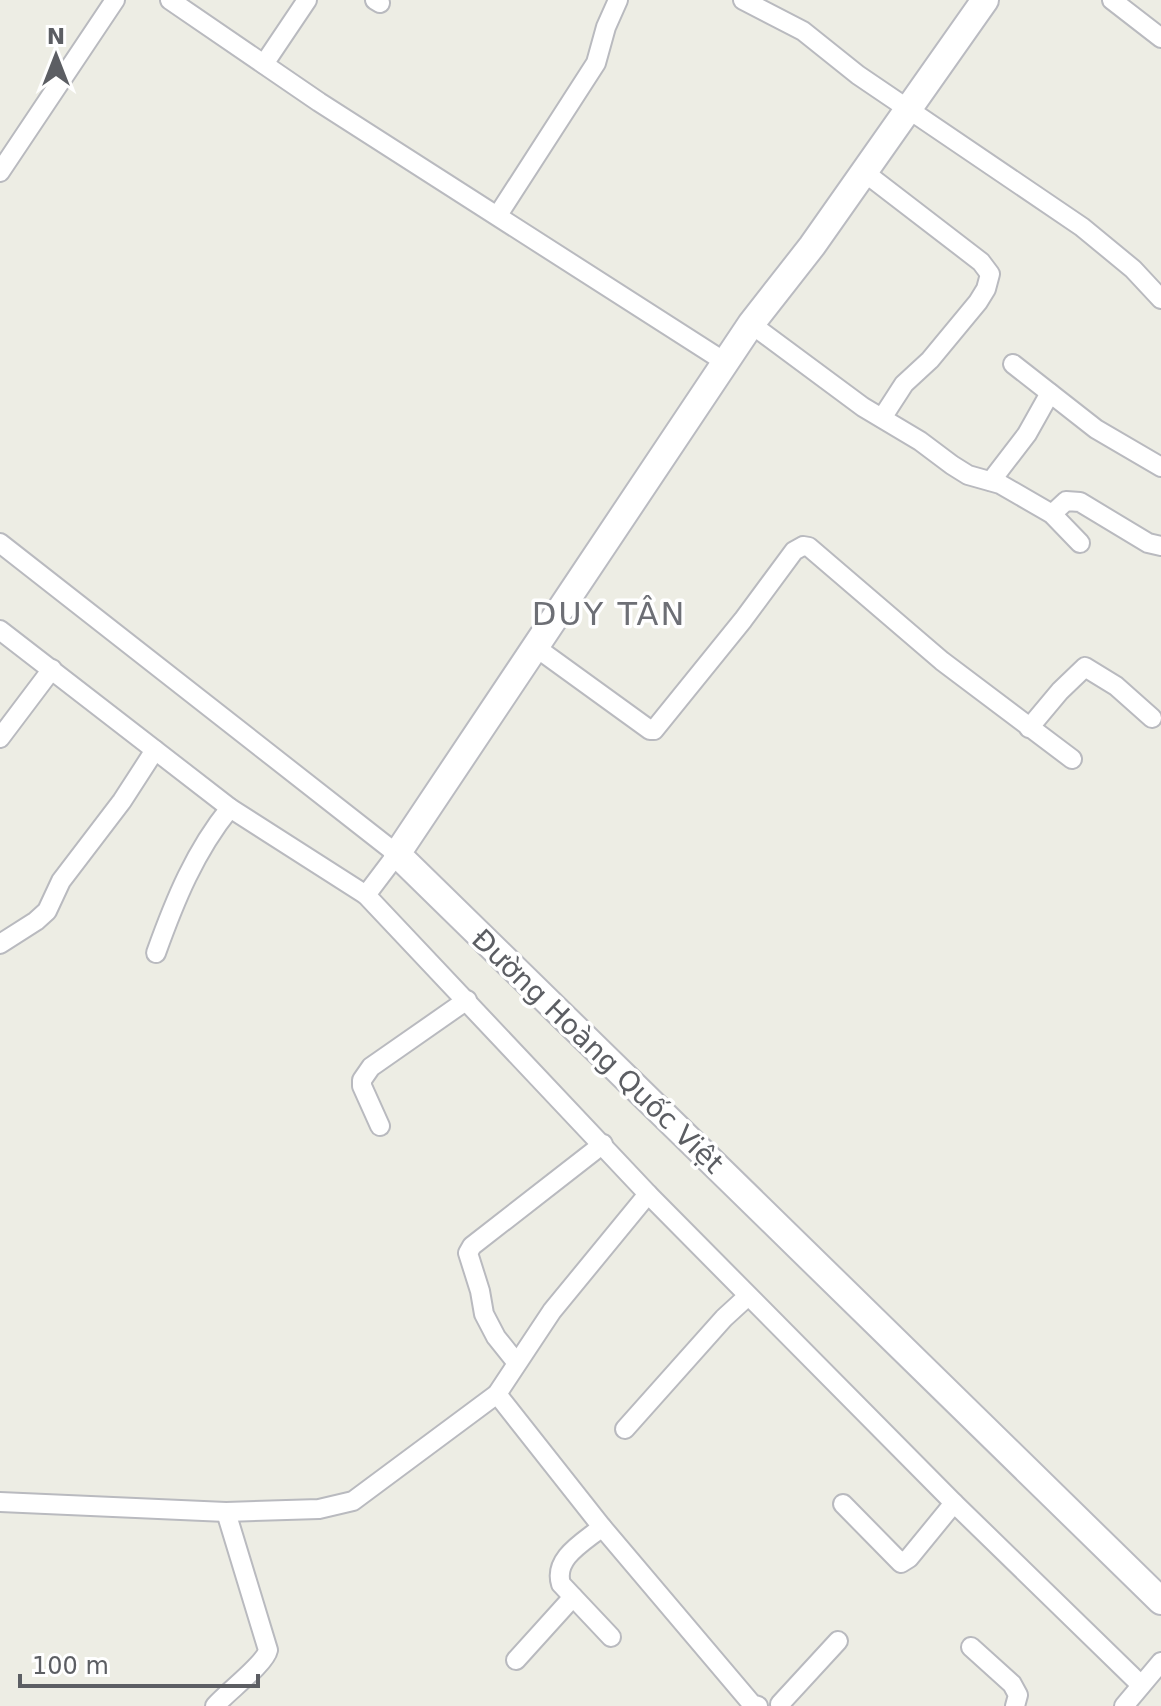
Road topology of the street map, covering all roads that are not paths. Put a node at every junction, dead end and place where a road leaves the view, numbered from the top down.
1 (115, 0) edge
2 (170, 0) edge
3 (307, 0) edge
4 (618, 0) edge
5 (743, 0) edge
6 (985, 0) edge
7 (1112, 0) edge
8 (1161, 38) edge
9 (264, 64) junction
10 (907, 109) junction
11 (0, 172) edge
12 (864, 172) junction
13 (498, 215) junction
14 (1161, 299) edge
15 (751, 324) junction
16 (725, 362) junction
17 (1013, 364) dead end
18 (1050, 393) junction
19 (882, 418) junction
20 (1161, 467) edge
21 (991, 481) junction
22 (1052, 514) junction
23 (0, 543) edge
24 (1080, 543) dead end
25 (1161, 546) edge
26 (0, 630) edge
27 (534, 646) junction
28 (52, 669) junction
29 (1152, 718) dead end
30 (1029, 728) junction
31 (0, 738) edge
32 (155, 750) junction
33 (1072, 759) dead end
34 (230, 808) junction
35 (393, 860) junction
36 (370, 890) junction
37 (0, 944) edge
38 (156, 953) dead end
39 (467, 1000) junction
40 (380, 1126) dead end
41 (603, 1144) junction
42 (648, 1194) junction
43 (748, 1296) junction
44 (516, 1362) junction
45 (497, 1394) junction
46 (625, 1429) dead end
47 (0, 1502) edge
48 (954, 1503) junction
49 (843, 1504) dead end
50 (226, 1512) junction
51 (602, 1527) junction
52 (573, 1597) junction
53 (1161, 1601) edge
54 (611, 1637) dead end
55 (838, 1641) dead end
56 (971, 1647) dead end
57 (516, 1660) dead end
58 (1158, 1666) edge
59 (1141, 1685) junction
60 (215, 1706) edge
61 (770, 1706) edge
62 (1015, 1706) edge
63 (1124, 1706) edge

1 - 11 street
2 - 9 street
3 - 9 street
4 - 13 street
5 - 10 street
6 - 10 street
7 - 8 street
9 - 13 street
10 - 12 street
10 - 14 street
12 - 15 street
12 - 19 street
13 - 16 street
15 - 16 street
15 - 19 street
16 - 27 street
17 - 18 street
18 - 20 street
18 - 21 street
19 - 21 street
21 - 22 street
22 - 24 street
22 - 25 street
23 - 35 street, Đường Hoàng Quốc Việt
26 - 28 street
27 - 30 street
27 - 35 street
28 - 31 street
28 - 32 street
29 - 30 street
30 - 33 street
32 - 34 street
32 - 37 street
34 - 36 street
34 - 38 street
35 - 36 street
35 - 53 street, Đường Hoàng Quốc Việt
36 - 39 street
39 - 40 street
39 - 41 street
41 - 42 street
41 - 44 street
42 - 43 street
42 - 44 street
43 - 46 street
43 - 48 street
44 - 45 street
45 - 50 street
45 - 51 street
47 - 50 street
48 - 49 street
48 - 59 street
50 - 60 street
51 - 52 street
51 - 61 street
52 - 54 street
52 - 57 street
55 - 61 street
56 - 62 street
58 - 59 street
59 - 63 street

